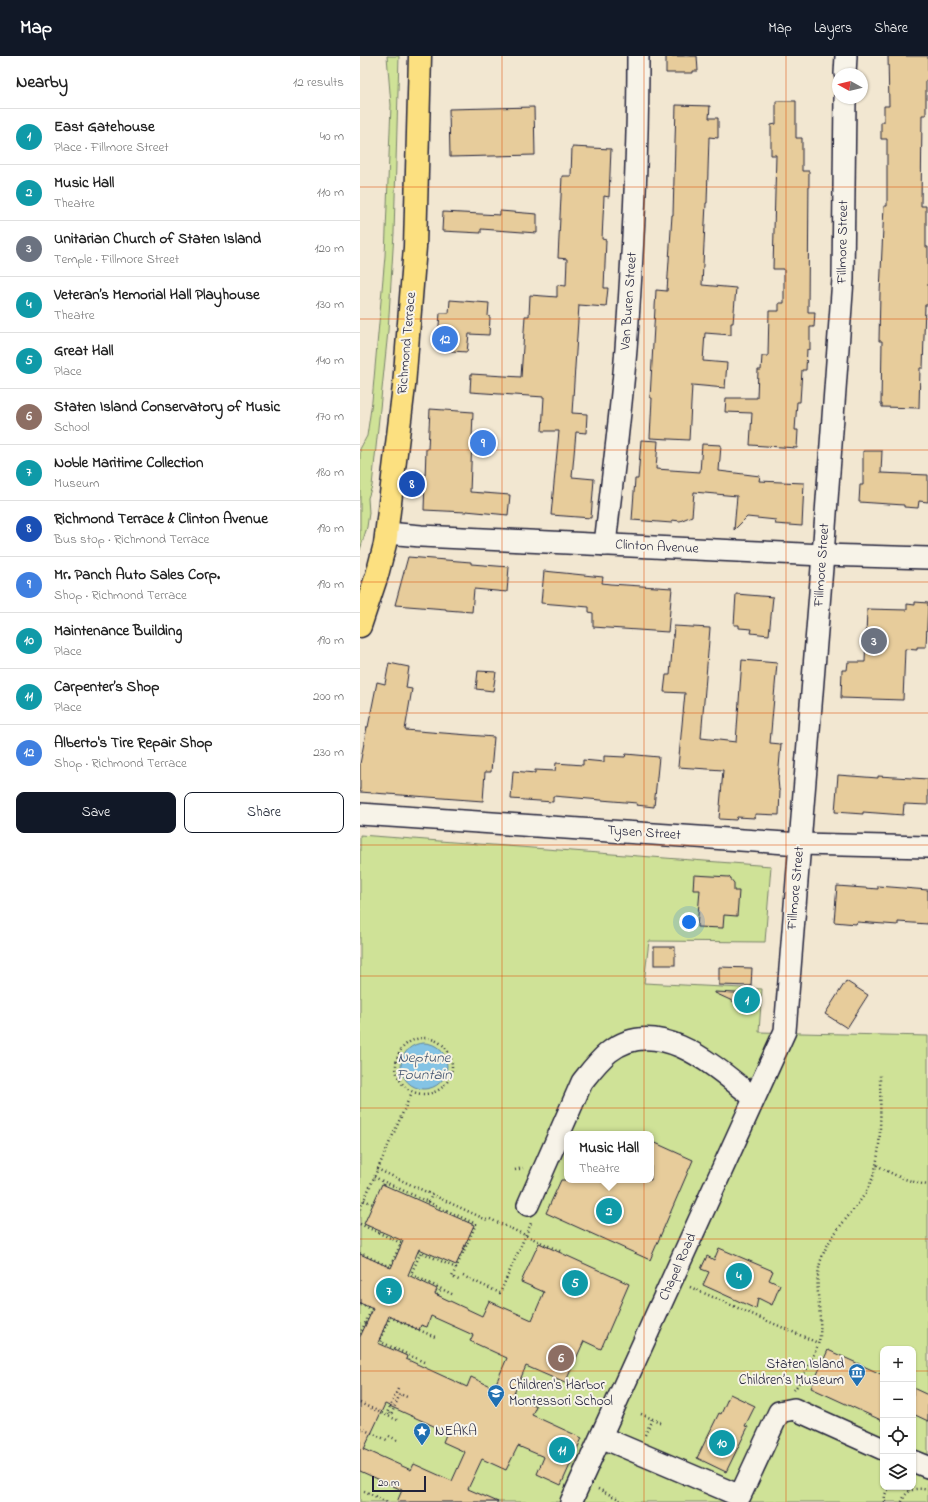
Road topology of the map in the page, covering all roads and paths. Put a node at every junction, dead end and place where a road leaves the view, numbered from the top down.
1 (420, 56) edge
2 (638, 56) edge
3 (846, 56) edge
4 (845, 68) edge
5 (845, 104) edge
6 (387, 532) junction
7 (605, 545) junction
8 (823, 555) junction
9 (928, 558) edge
10 (360, 626) edge
11 (360, 814) edge
12 (800, 844) junction
13 (928, 847) edge
14 (784, 1031) joint
15 (880, 1073) dead end
16 (412, 1092) junction
17 (754, 1098) junction
18 (876, 1165) junction
19 (378, 1169) junction
20 (374, 1177) junction
21 (928, 1185) edge
22 (432, 1194) junction
23 (364, 1200) junction
24 (429, 1202) junction
25 (373, 1204) dead end
26 (360, 1209) edge
27 (530, 1213) joint
28 (360, 1224) edge
29 (526, 1235) junction
30 (560, 1251) dead end
31 (360, 1253) edge
32 (456, 1268) junction
33 (463, 1276) dead end
34 (672, 1279) junction
35 (461, 1281) dead end
36 (441, 1288) junction
37 (454, 1295) dead end
38 (438, 1296) dead end
39 (360, 1304) edge
40 (360, 1334) edge
41 (435, 1337) dead end
42 (818, 1343) junction
43 (424, 1362) dead end
44 (398, 1389) dead end
45 (407, 1397) dead end
46 (360, 1403) edge
47 (779, 1412) junction
48 (640, 1414) dead end
49 (397, 1420) dead end
50 (662, 1423) dead end
51 (360, 1428) edge
52 (389, 1436) dead end
53 (601, 1437) junction
54 (387, 1440) dead end
55 (397, 1440) dead end
56 (880, 1449) edge
57 (916, 1462) edge
58 (928, 1467) edge
59 (581, 1481) junction
60 (916, 1489) edge
61 (887, 1490) edge
62 (910, 1490) edge
63 (928, 1490) edge
64 (364, 1491) dead end
65 (388, 1502) edge
66 (571, 1502) edge
67 (625, 1502) edge
68 (885, 1502) edge
69 (902, 1502) edge

1 - 6 main road, Richmond Terrace
2 - 7 street, Van Buren Street
3 - 4 street
5 - 8 street, Fillmore Street
6 - 7 street, Clinton Avenue
6 - 10 main road, Richmond Terrace
7 - 8 street, Clinton Avenue
8 - 9 street, Clinton Avenue
8 - 12 street, Fillmore Street
11 - 12 street, Tysen Street
12 - 13 street, Tysen Street
12 - 14 street, Fillmore Street
14 - 17 street, Chapel Road
15 - 18 path
16 - 16 path
16 - 19 path
17 - 27 street
17 - 34 street, Chapel Road
18 - 21 path
18 - 42 path
19 - 20 path
19 - 22 path
20 - 23 path
20 - 24 path
22 - 24 path
22 - 29 path
23 - 25 path
23 - 26 path
24 - 32 path
27 - 29 path
28 - 31 path
29 - 30 path
29 - 33 path
32 - 35 path
32 - 36 path
34 - 42 path
34 - 53 street, Chapel Road
36 - 37 path
36 - 38 path
39 - 40 path
41 - 43 path
42 - 47 path
44 - 45 path
46 - 49 path
47 - 53 street
47 - 56 street
48 - 50 path
51 - 54 path
52 - 55 path
53 - 59 street, Chapel Road
57 - 58 street
59 - 66 street, Chapel Road
59 - 67 path
60 - 63 path
61 - 68 path
62 - 69 path
64 - 65 path

